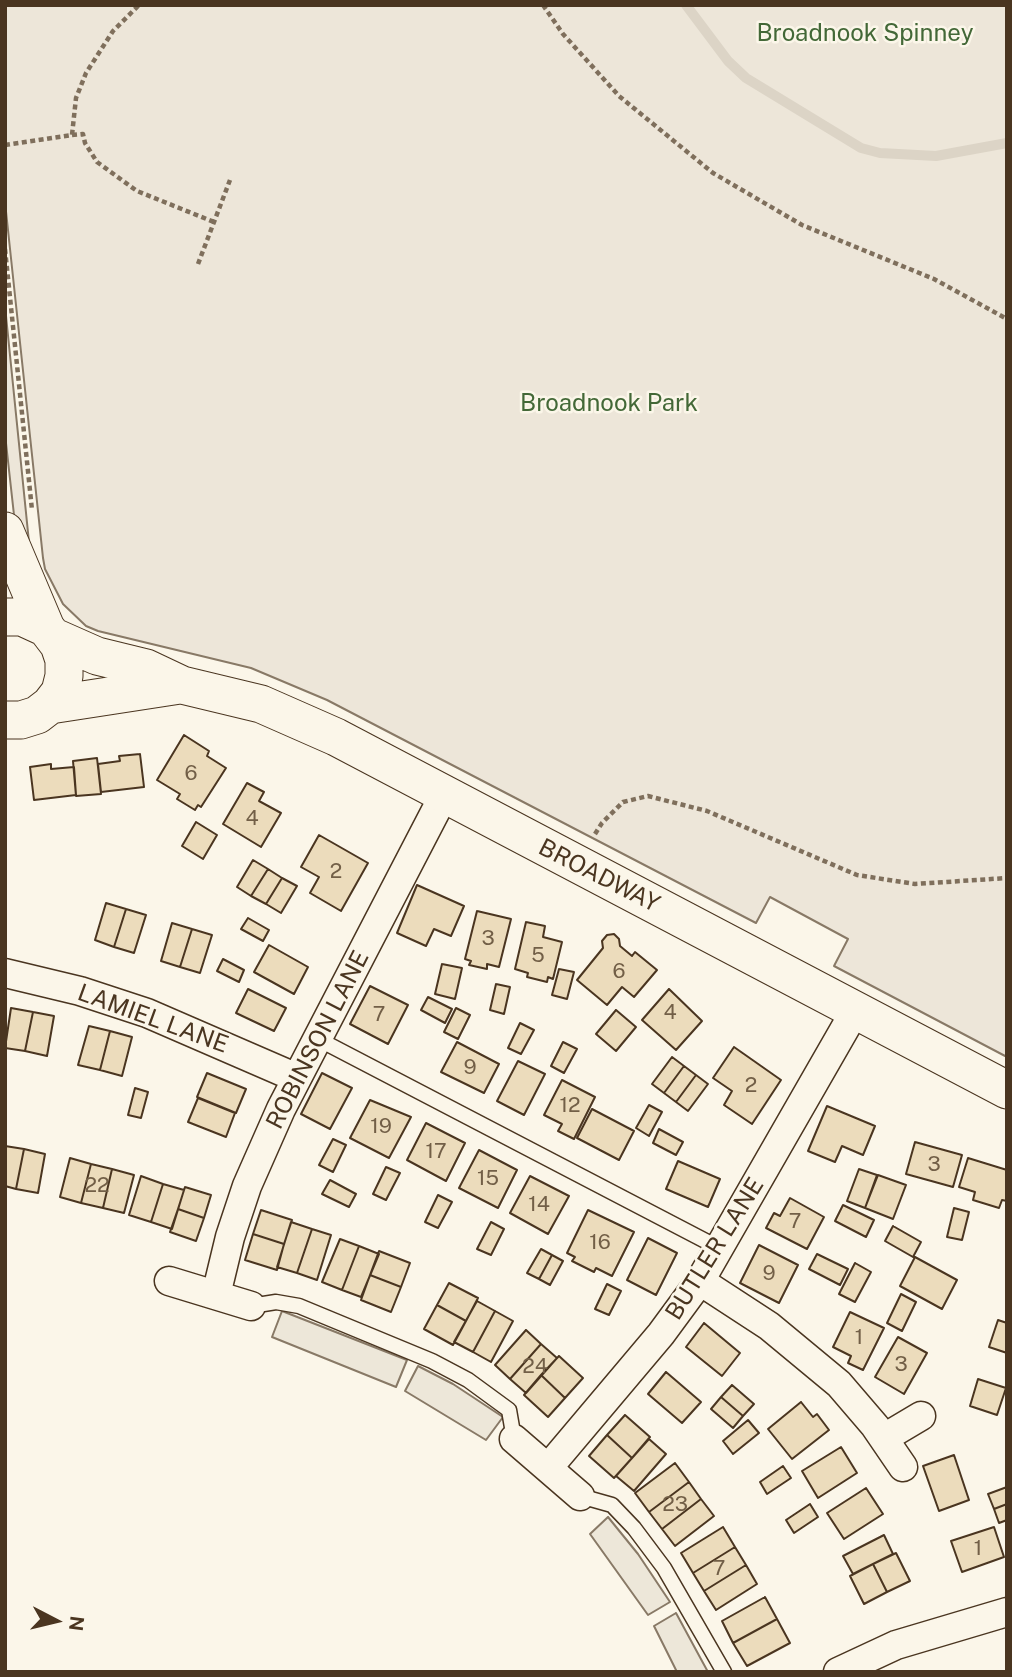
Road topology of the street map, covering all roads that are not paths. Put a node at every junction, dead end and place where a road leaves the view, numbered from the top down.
1 (19, 525) edge
2 (5, 617) edge
3 (50, 633) junction
4 (181, 685) junction
5 (50, 705) junction
6 (5, 720) edge
7 (444, 795) junction
8 (5, 973) edge
9 (855, 1011) junction
10 (318, 1039) junction
11 (297, 1078) junction
12 (1007, 1090) edge
13 (719, 1248) junction
14 (169, 1281) dead end
15 (700, 1281) junction
16 (216, 1295) junction
17 (251, 1306) joint
18 (921, 1416) dead end
19 (884, 1438) junction
20 (514, 1439) joint
21 (904, 1467) dead end
22 (548, 1468) junction
23 (580, 1496) joint
24 (1007, 1612) edge
25 (724, 1672) edge
26 (838, 1672) edge

1 - 3 street
2 - 3 street, BROADWAY
3 - 4 street, BROADWAY
3 - 5 street
4 - 5 street, BROADWAY
4 - 7 street, BROADWAY
5 - 6 street, BROADWAY
7 - 9 street, BROADWAY
7 - 10 street, ROBINSON LANE
8 - 11 street, LAMIEL LANE
9 - 12 street, BROADWAY
9 - 13 street, BUTLER LANE
10 - 11 street, ROBINSON LANE
10 - 13 lane
11 - 16 street, ROBINSON LANE
13 - 15 street, BUTLER LANE
14 - 16 street
15 - 19 street
15 - 22 street, BUTLER LANE
16 - 17 street
17 - 20 lane
18 - 19 street
19 - 21 street
20 - 22 street
22 - 23 street
23 - 25 lane
24 - 26 street

